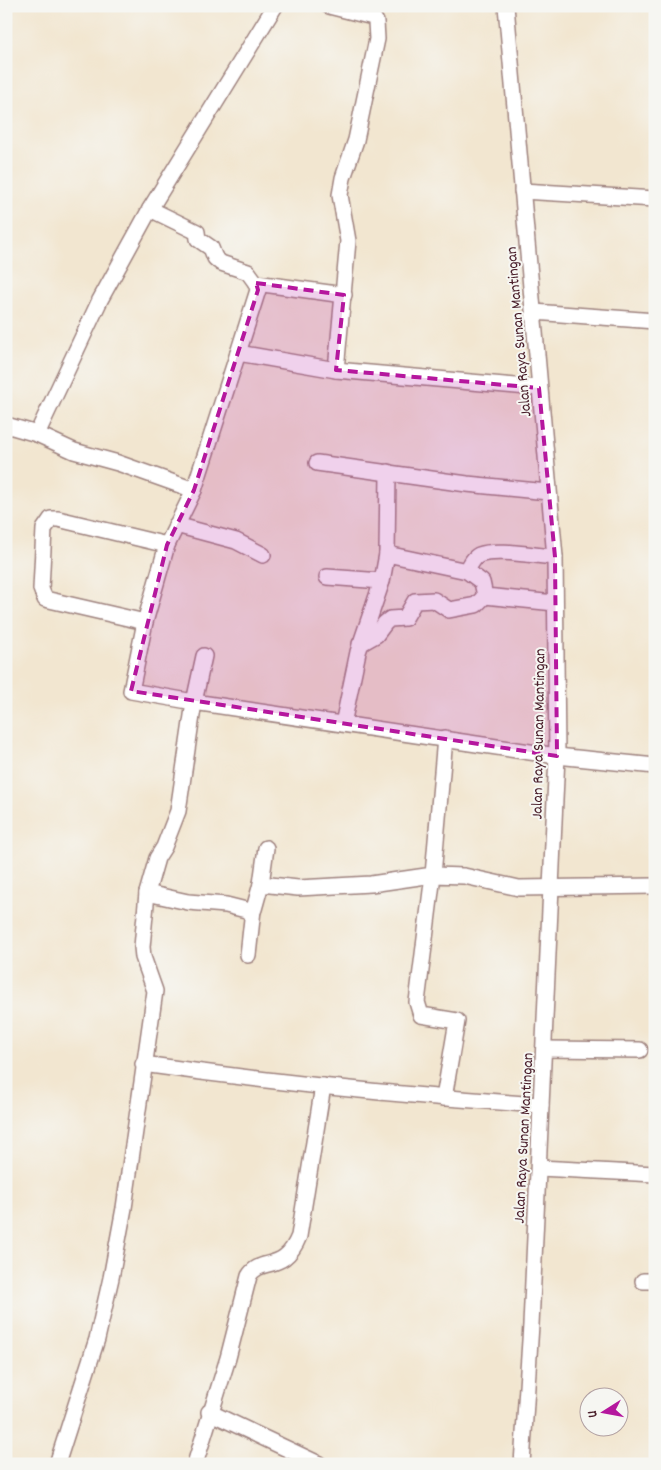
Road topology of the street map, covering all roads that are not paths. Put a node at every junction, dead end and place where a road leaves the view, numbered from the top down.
1 (275, 6) edge
2 (329, 6) edge
3 (506, 6) edge
4 (522, 191) junction
5 (655, 199) edge
6 (150, 209) junction
7 (256, 283) junction
8 (344, 295) junction
9 (534, 312) junction
10 (655, 321) edge
11 (238, 353) junction
12 (336, 370) junction
13 (539, 388) junction
14 (6, 425) edge
15 (37, 434) junction
16 (317, 463) dead end
17 (388, 472) junction
18 (194, 490) junction
19 (548, 492) junction
20 (176, 525) junction
21 (167, 544) junction
22 (387, 554) junction
23 (263, 555) dead end
24 (555, 557) junction
25 (467, 571) junction
26 (327, 577) dead end
27 (382, 581) junction
28 (485, 596) junction
29 (556, 603) junction
30 (145, 622) junction
31 (360, 644) junction
32 (204, 656) dead end
33 (194, 702) junction
34 (342, 724) junction
35 (445, 738) junction
36 (557, 756) junction
37 (655, 766) edge
38 (266, 848) dead end
39 (433, 875) junction
40 (261, 884) junction
41 (655, 886) edge
42 (550, 889) junction
43 (147, 893) junction
44 (253, 910) junction
45 (248, 955) dead end
46 (544, 1049) junction
47 (640, 1050) dead end
48 (143, 1064) junction
49 (323, 1086) junction
50 (444, 1098) junction
51 (541, 1105) junction
52 (538, 1168) junction
53 (655, 1174) edge
54 (209, 1412) junction
55 (300, 1459) edge
56 (57, 1464) edge
57 (195, 1464) edge
58 (319, 1464) edge
59 (522, 1464) edge

1 - 6 street
2 - 8 street
3 - 4 street, Jalan Raya Sunan Mantingan
4 - 5 street
4 - 9 street, Jalan Raya Sunan Mantingan
6 - 7 street
6 - 15 street
7 - 8 street
7 - 11 street
8 - 12 street
9 - 10 street
9 - 13 street, Jalan Raya Sunan Mantingan
11 - 12 street
11 - 18 street
12 - 13 street
13 - 19 street, Jalan Raya Sunan Mantingan
14 - 15 street
15 - 18 street
16 - 17 street
17 - 19 street
17 - 22 street
18 - 20 street
19 - 24 street, Jalan Raya Sunan Mantingan
20 - 21 street
20 - 23 street
21 - 30 street
21 - 30 street
22 - 25 street
22 - 27 street
24 - 25 street
24 - 29 street, Jalan Raya Sunan Mantingan
25 - 28 street
26 - 27 street
27 - 31 street
28 - 29 street
28 - 31 street
29 - 36 street, Jalan Raya Sunan Mantingan
30 - 33 street
31 - 34 street
32 - 33 street
33 - 34 street
33 - 43 street
34 - 35 street
35 - 36 street
35 - 39 street
36 - 37 street
36 - 42 street, Jalan Raya Sunan Mantingan
38 - 40 street
39 - 40 street
39 - 42 street
39 - 50 street
40 - 44 street
41 - 42 street
42 - 46 street, Jalan Raya Sunan Mantingan
43 - 44 street
43 - 48 street
44 - 45 street
46 - 47 street
46 - 51 street, Jalan Raya Sunan Mantingan
48 - 49 street
48 - 56 street
49 - 50 street
49 - 54 street
50 - 51 street
51 - 52 street, Jalan Raya Sunan Mantingan
52 - 53 street
52 - 59 street, Jalan Raya Sunan Mantingan
54 - 55 street
54 - 57 street
55 - 58 street

